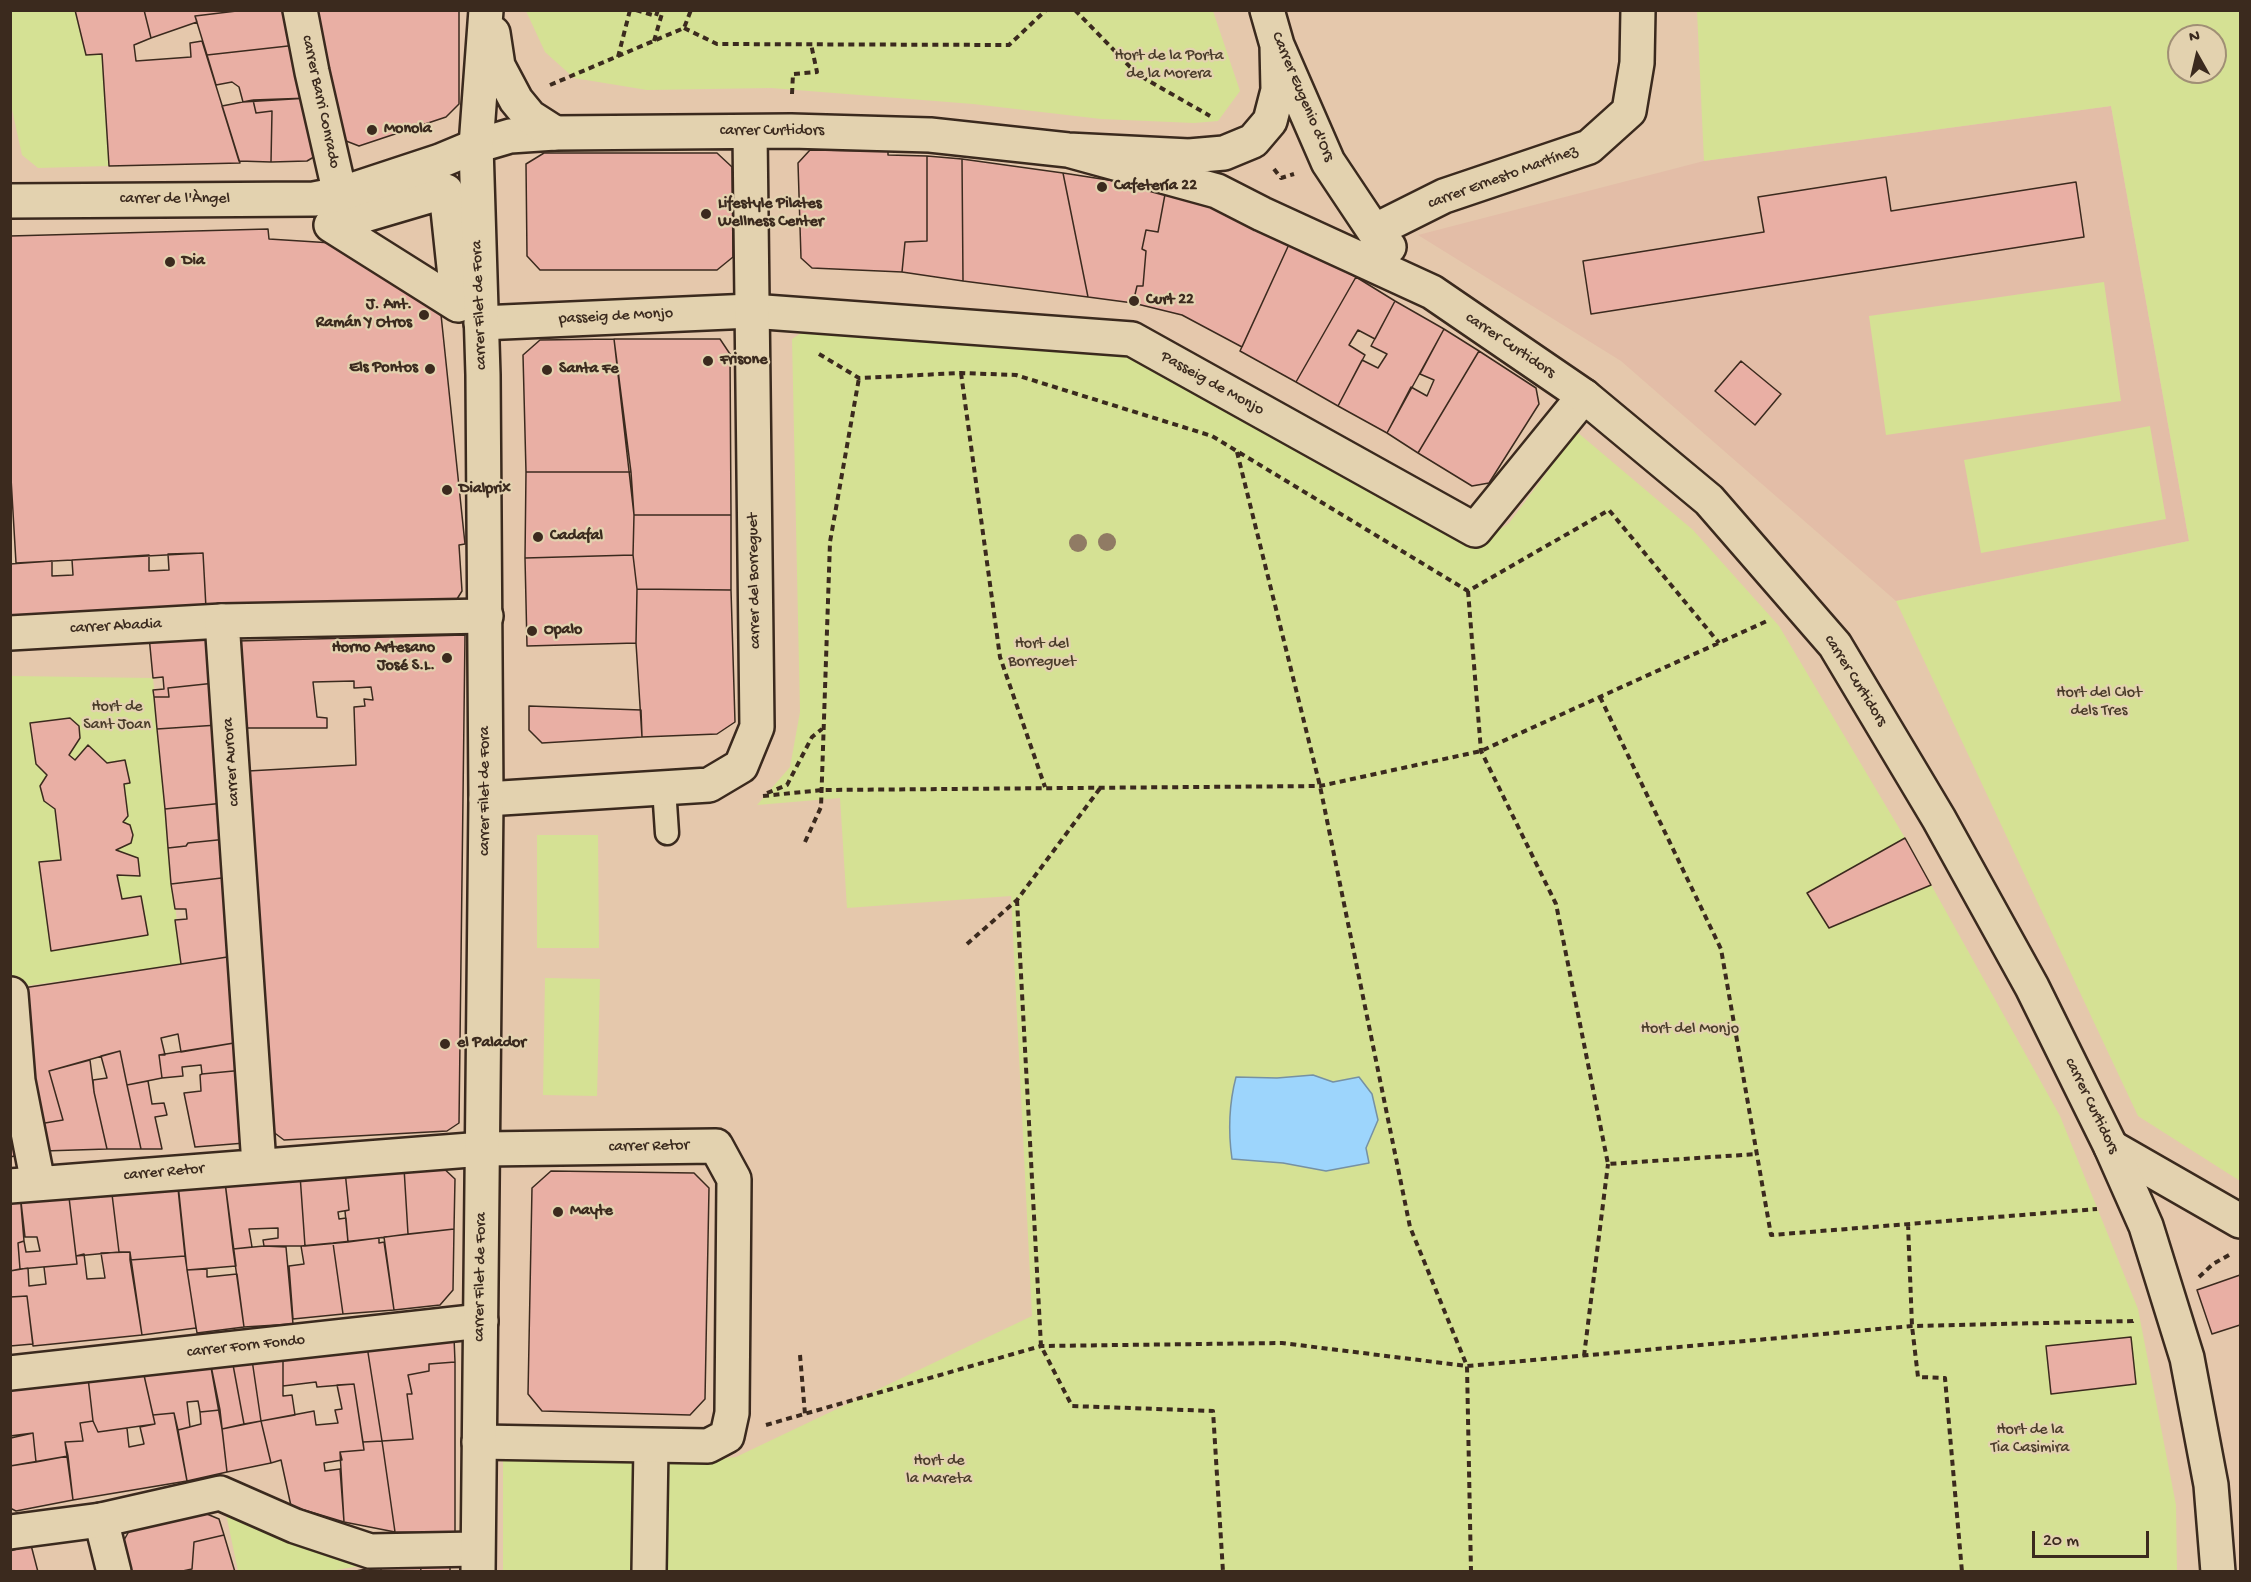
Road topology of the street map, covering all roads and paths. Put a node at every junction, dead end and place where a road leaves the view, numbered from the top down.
1 (300, 10) edge
2 (488, 10) edge
3 (630, 10) edge
4 (636, 10) edge
5 (658, 10) edge
6 (663, 10) edge
7 (691, 10) edge
8 (1046, 10) edge
9 (1075, 10) edge
10 (1267, 10) edge
11 (1638, 10) edge
12 (684, 28) junction
13 (654, 42) junction
14 (811, 44) junction
15 (1277, 45) junction
16 (626, 53) dead end
17 (618, 57) dead end
18 (800, 74) dead end
19 (750, 132) junction
20 (555, 133) junction
21 (476, 146) junction
22 (1068, 150) junction
23 (1262, 152) junction
24 (1300, 172) dead end
25 (340, 194) junction
26 (10, 201) edge
27 (1374, 231) junction
28 (1432, 292) junction
29 (751, 311) junction
30 (480, 323) junction
31 (961, 373) junction
32 (1584, 396) junction
33 (1468, 591) dead end
34 (1801, 606) junction
35 (486, 616) junction
36 (222, 621) junction
37 (10, 633) edge
38 (1600, 697) junction
39 (822, 729) junction
40 (1481, 751) junction
41 (1320, 786) junction
42 (1045, 787) junction
43 (1101, 787) junction
44 (664, 788) junction
45 (822, 790) junction
46 (486, 799) junction
47 (667, 833) dead end
48 (805, 842) dead end
49 (1017, 900) junction
50 (967, 944) dead end
51 (11, 994) edge
52 (2111, 1147) junction
53 (483, 1149) junction
54 (1757, 1154) junction
55 (1608, 1164) junction
56 (259, 1165) junction
57 (24, 1185) edge
58 (2137, 1206) junction
59 (2241, 1221) edge
60 (1908, 1224) junction
61 (2231, 1254) dead end
62 (2170, 1303) junction
63 (481, 1321) junction
64 (1912, 1326) junction
65 (1041, 1346) junction
66 (800, 1355) dead end
67 (1584, 1356) junction
68 (1467, 1366) junction
69 (10, 1373) edge
70 (805, 1414) junction
71 (727, 1436) junction
72 (479, 1442) junction
73 (651, 1446) junction
74 (101, 1520) junction
75 (10, 1533) edge
76 (477, 1560) edge
77 (114, 1572) edge
78 (649, 1572) edge
79 (1223, 1572) edge
80 (1471, 1572) edge
81 (1962, 1572) edge
82 (2218, 1572) edge

1 - 25 street, carrer Barri Conrado
2 - 20 street, carrer Filet de Fora
2 - 21 street, carrer Filet de Fora
3 - 17 path
4 - 5 path
6 - 13 path
7 - 12 path
8 - 14 path
9 - 23 path
10 - 15 street, Carrer Eugenio d'Ors
11 - 27 street, carrer Ernesto Martínez
12 - 13 path
12 - 14 path
13 - 16 path
14 - 18 path
15 - 23 street
15 - 27 street, Carrer Eugenio d'Ors
19 - 20 street, carrer Curtidors
19 - 22 street, carrer Curtidors
19 - 29 street, carrer del Borreguet
20 - 21 street, carrer Curtidors
21 - 25 street, carrer de l'Àngel
21 - 30 street, carrer Filet de Fora
22 - 23 street, carrer Curtidors
22 - 28 street, carrer Curtidors
23 - 24 path
25 - 26 street, carrer de l'Àngel
27 - 28 street, Carrer Eugenio d'Ors
28 - 32 street, carrer Curtidors
29 - 30 street, passeig de Monjo
29 - 32 street, Passeig de Monjo
29 - 44 street, carrer del Borreguet
30 - 35 street, carrer Filet de Fora
31 - 39 path
31 - 41 path
31 - 42 path
32 - 34 street, carrer Curtidors
33 - 40 path
34 - 38 path
34 - 52 street, carrer Curtidors
35 - 36 street
35 - 46 street, carrer Filet de Fora
36 - 37 street, carrer Abadia
36 - 56 street, carrer Aurora
38 - 40 path
38 - 54 path
39 - 45 path
39 - 45 path
40 - 41 path
40 - 55 path
41 - 43 path
41 - 68 path
42 - 43 path
42 - 45 path
43 - 49 path
44 - 46 street, carrer del Borreguet
44 - 47 lane
45 - 48 path
46 - 53 street, carrer Filet de Fora
49 - 50 path
49 - 65 path
51 - 57 street, carrer Retor
52 - 58 street, carrer Curtidors
52 - 59 street
53 - 56 street, carrer Retor
53 - 63 street, carrer Filet de Fora
53 - 71 street, carrer Retor
54 - 55 path
54 - 60 path
55 - 67 path
56 - 57 street, carrer Retor
58 - 60 path
58 - 62 street, carrer Curtidors
60 - 64 path
61 - 62 path
62 - 64 path
62 - 82 street, carrer Curtidors
63 - 69 street, carrer Forn Fondo
63 - 72 street, carrer Filet de Fora
64 - 67 path
64 - 81 path
65 - 68 path
65 - 70 path
65 - 79 path
66 - 70 path
67 - 68 path
68 - 80 path
70 - 71 path
71 - 73 street
72 - 73 street
72 - 76 street, carrer Filet de Fora
73 - 78 street
74 - 75 street
74 - 76 street
74 - 77 street

